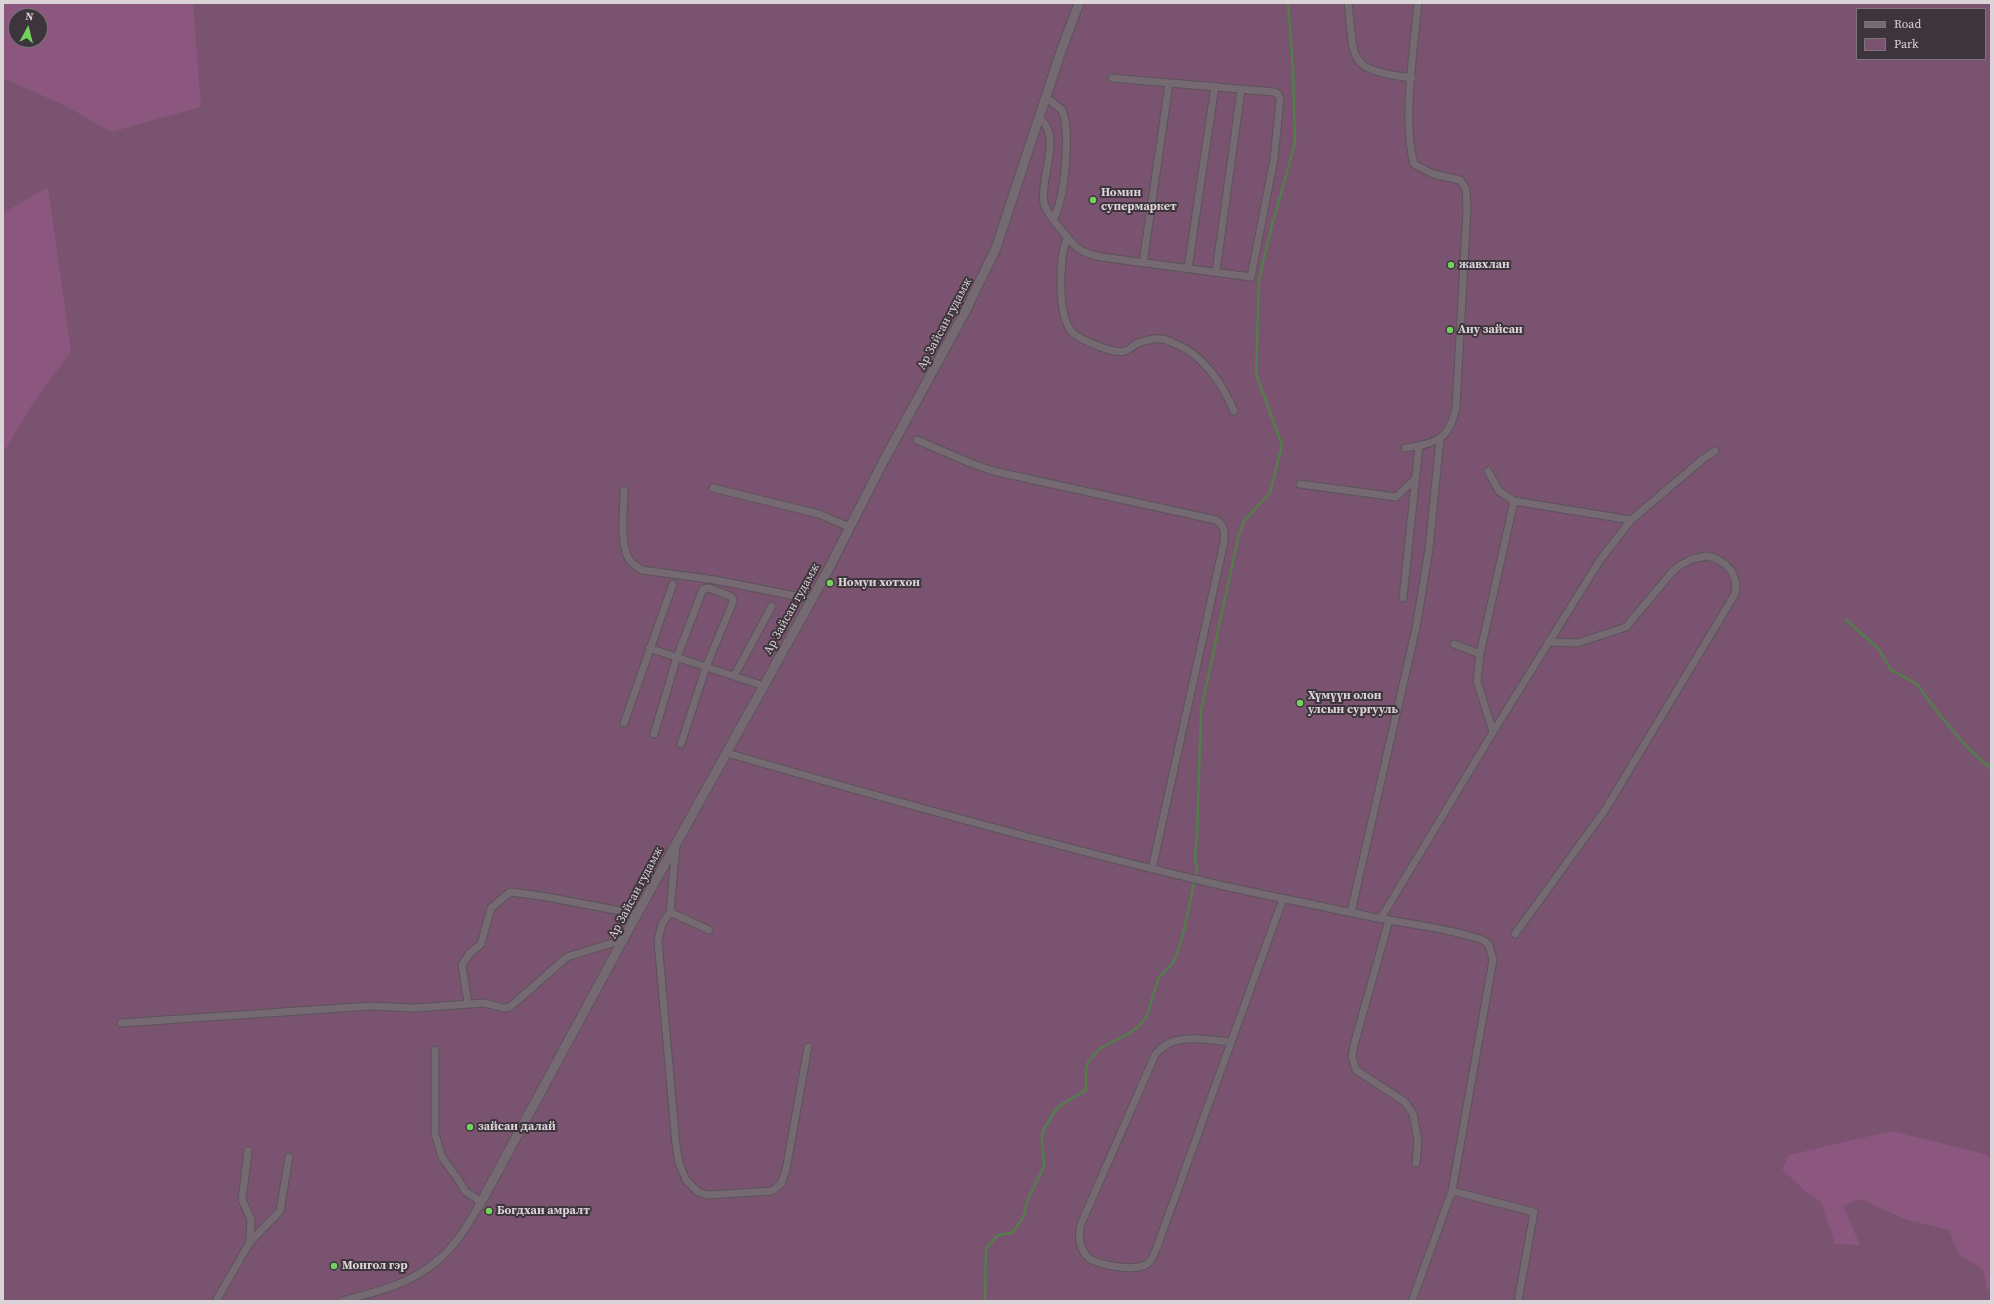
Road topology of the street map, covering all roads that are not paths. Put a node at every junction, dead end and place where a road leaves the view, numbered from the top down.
1 (1079, 3) edge
2 (1348, 3) edge
3 (1418, 3) edge
4 (1112, 78) dead end
5 (1412, 78) junction
6 (1169, 84) junction
7 (1215, 86) junction
8 (1241, 90) junction
9 (1047, 98) junction
10 (1040, 119) junction
11 (1053, 219) junction
12 (1068, 238) junction
13 (1143, 263) junction
14 (1188, 268) junction
15 (1216, 272) junction
16 (1234, 411) dead end
17 (1440, 439) junction
18 (917, 440) dead end
19 (1419, 446) junction
20 (1405, 448) dead end
21 (1715, 451) dead end
22 (1488, 471) dead end
23 (1415, 479) junction
24 (1300, 484) dead end
25 (713, 488) dead end
26 (624, 490) dead end
27 (1514, 501) junction
28 (1631, 520) junction
29 (849, 527) junction
30 (673, 584) dead end
31 (1403, 598) dead end
32 (811, 599) junction
33 (772, 606) dead end
34 (1548, 642) junction
35 (1454, 644) dead end
36 (650, 648) junction
37 (1480, 654) junction
38 (677, 657) junction
39 (706, 667) junction
40 (734, 676) junction
41 (764, 686) junction
42 (624, 724) dead end
43 (1493, 732) junction
44 (654, 734) dead end
45 (681, 744) dead end
46 (727, 753) junction
47 (676, 844) junction
48 (1152, 869) junction
49 (1283, 899) junction
50 (670, 912) junction
51 (1351, 912) junction
52 (637, 914) junction
53 (1385, 919) junction
54 (709, 930) dead end
55 (1515, 934) dead end
56 (625, 939) junction
57 (468, 1003) junction
58 (121, 1023) dead end
59 (1232, 1042) junction
60 (808, 1047) dead end
61 (435, 1050) dead end
62 (248, 1151) dead end
63 (289, 1157) dead end
64 (1416, 1163) dead end
65 (1452, 1191) junction
66 (480, 1204) junction
67 (250, 1242) junction
68 (216, 1301) edge
69 (342, 1301) edge
70 (1412, 1301) edge
71 (1518, 1301) edge

1 - 9 street, Ар Зайсан гудамж
2 - 5 street
3 - 5 street
4 - 6 street
5 - 17 street
6 - 7 street
6 - 13 street
7 - 8 street
7 - 14 street
8 - 15 street
8 - 15 street
9 - 10 street, Ар Зайсан гудамж
9 - 11 street
10 - 11 street
10 - 29 street, Ар Зайсан гудамж
11 - 12 street
12 - 13 street
12 - 16 street
13 - 14 street
14 - 15 street
17 - 19 street
17 - 51 street
18 - 48 street
19 - 20 street
19 - 23 street
21 - 28 street
22 - 27 street
23 - 24 street
23 - 31 street
25 - 29 street
26 - 32 street
27 - 28 street
27 - 37 street
28 - 34 street
29 - 32 street, Ар Зайсан гудамж
30 - 36 street
32 - 41 street, Ар Зайсан гудамж
33 - 40 street
34 - 43 street
34 - 55 street
35 - 37 street
36 - 38 street
36 - 42 street
37 - 43 street
38 - 39 street
38 - 39 street
38 - 44 street
39 - 40 street
39 - 45 street
40 - 41 street
41 - 46 street, Ар Зайсан гудамж
43 - 53 street
46 - 47 street, Ар Зайсан гудамж
46 - 48 street
47 - 50 street
47 - 52 street, Ар Зайсан гудамж
48 - 49 street
49 - 51 street
49 - 59 street
50 - 54 street
50 - 60 street
51 - 53 street
52 - 56 street, Ар Зайсан гудамж
52 - 57 street
53 - 64 street
53 - 65 street
56 - 57 street
56 - 66 street, Ар Зайсан гудамж
57 - 58 street
59 - 59 street
61 - 66 street
62 - 67 street
63 - 67 street
65 - 70 street
65 - 71 street
66 - 69 street
67 - 68 street

